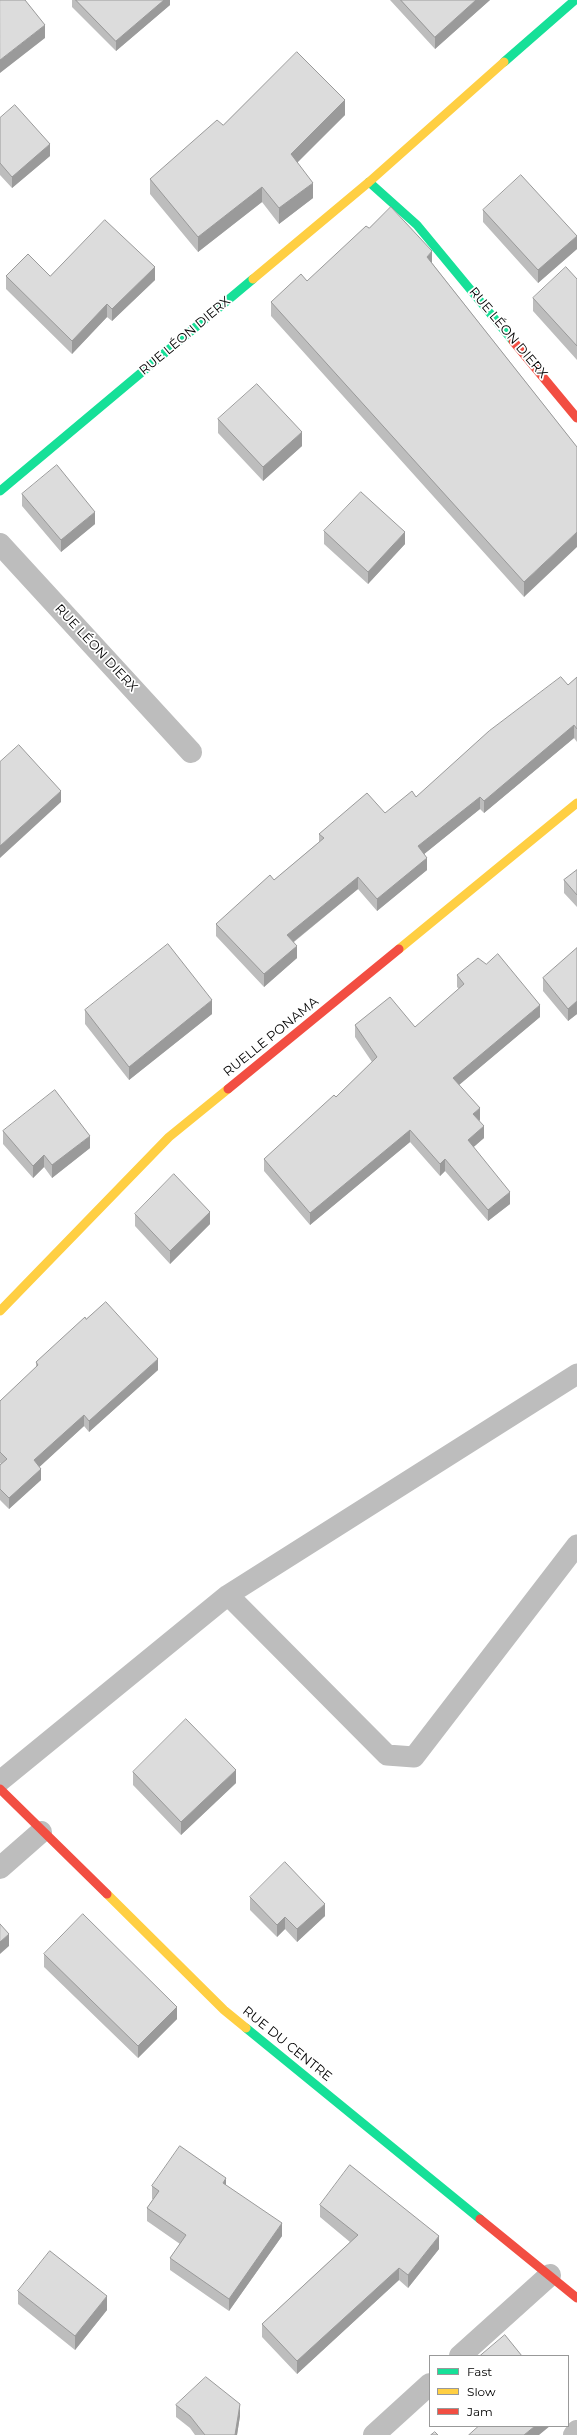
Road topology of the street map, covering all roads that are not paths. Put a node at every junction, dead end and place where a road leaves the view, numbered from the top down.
1 (575, 0) edge
2 (369, 182) junction
3 (577, 418) edge
4 (0, 491) edge
5 (0, 544) edge
6 (191, 752) dead end
7 (577, 803) edge
8 (0, 1311) edge
9 (577, 1374) edge
10 (577, 1546) edge
11 (228, 1595) junction
12 (0, 1781) edge
13 (0, 1789) edge
14 (41, 1832) junction
15 (0, 1868) edge
16 (550, 2274) junction
17 (577, 2298) edge
18 (461, 2355) edge
19 (429, 2385) edge
20 (577, 2432) edge
21 (374, 2435) edge
22 (574, 2435) edge

1 - 2 street, RUE LÉON DIERX
2 - 3 street, RUE LÉON DIERX
2 - 4 street, RUE LÉON DIERX
5 - 6 street, RUE LÉON DIERX
7 - 8 street, RUELLE PONAMA
9 - 11 lane
10 - 11 lane
11 - 12 lane
13 - 14 street, RUE DU CENTRE
14 - 15 street
14 - 16 street, RUE DU CENTRE
16 - 17 street, RUE DU CENTRE
16 - 18 street
19 - 21 street
20 - 22 street

